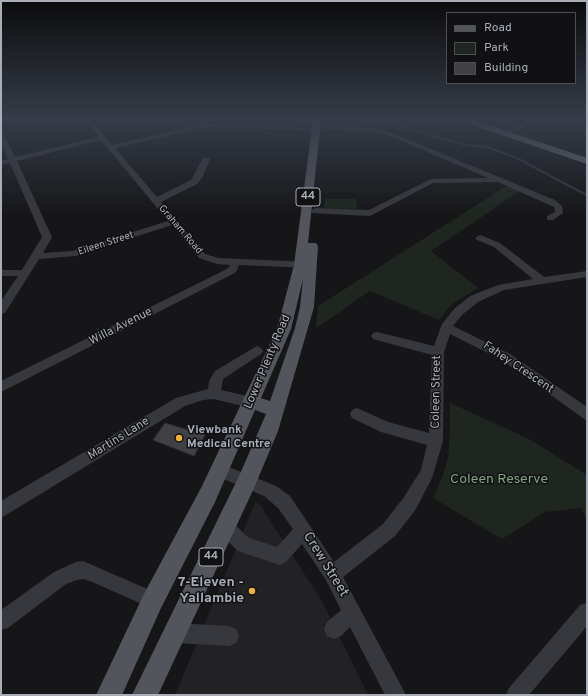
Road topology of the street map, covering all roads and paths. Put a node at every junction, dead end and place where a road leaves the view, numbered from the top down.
1 (9, 152) edge
2 (44, 152) edge
3 (116, 152) edge
4 (318, 152) edge
5 (319, 152) edge
6 (434, 152) edge
7 (562, 152) edge
8 (12, 160) junction
9 (206, 160) dead end
10 (587, 161) edge
11 (1, 163) edge
12 (500, 180) junction
13 (156, 201) junction
14 (315, 211) junction
15 (550, 218) dead end
16 (173, 222) junction
17 (480, 238) dead end
18 (37, 256) junction
19 (236, 262) junction
20 (306, 265) junction
21 (1, 273) edge
22 (26, 273) junction
23 (587, 274) edge
24 (540, 280) junction
25 (1, 310) edge
26 (446, 327) junction
27 (377, 336) dead end
28 (257, 351) dead end
29 (438, 352) junction
30 (1, 387) edge
31 (214, 394) junction
32 (251, 402) junction
33 (276, 410) junction
34 (357, 414) dead end
35 (587, 415) edge
36 (436, 441) junction
37 (219, 470) junction
38 (247, 482) junction
39 (29, 495) junction
40 (1, 510) edge
41 (1, 516) edge
42 (225, 528) junction
43 (303, 530) junction
44 (332, 574) junction
45 (153, 600) junction
46 (353, 612) junction
47 (587, 612) edge
48 (1, 621) edge
49 (334, 629) dead end
50 (175, 633) junction
51 (229, 636) dead end
52 (109, 695) edge
53 (145, 695) edge
54 (396, 695) edge
55 (516, 695) edge

1 - 8 street
2 - 8 street
3 - 13 street, Graham Road
4 - 20 main road, Lower Plenty Road / 44
5 - 14 main road, Lower Plenty Road / 44
6 - 12 street
7 - 10 highway
8 - 11 street
8 - 18 street
9 - 13 street
12 - 14 street
12 - 15 street
13 - 16 street, Graham Road
14 - 20 main road, Lower Plenty Road / 44
16 - 18 street, Eileen Street
16 - 19 street, Graham Road
17 - 24 street
18 - 22 street
19 - 20 street, Graham Road
19 - 30 street, Willa Avenue
20 - 32 main road, Lower Plenty Road / 44
20 - 33 main road, Lower Plenty Road / 44
21 - 22 street
22 - 25 street
23 - 24 street, Coleen Street
24 - 26 street, Coleen Street
26 - 29 street, Coleen Street
26 - 35 street, Fahey Crescent
27 - 29 street
28 - 31 street
29 - 36 street, Coleen Street
31 - 32 street, Martins Lane
31 - 39 street, Martins Lane
32 - 33 main road
32 - 37 main road, Lower Plenty Road / 44
33 - 38 main road, Lower Plenty Road / 44
34 - 36 street
36 - 44 street, Coleen Street
37 - 38 street, Crew Street
37 - 45 main road, Lower Plenty Road / 44
38 - 42 main road, Lower Plenty Road / 44
38 - 43 street, Crew Street
39 - 40 street, Martins Lane
39 - 41 street, Martins Lane
42 - 43 street
42 - 50 main road, Lower Plenty Road / 44
43 - 44 street, Crew Street
44 - 46 street, Crew Street
45 - 48 street
45 - 52 main road, Lower Plenty Road / 44
46 - 49 street
46 - 54 street, Crew Street
47 - 55 street
50 - 51 street
50 - 53 main road, Lower Plenty Road / 44

